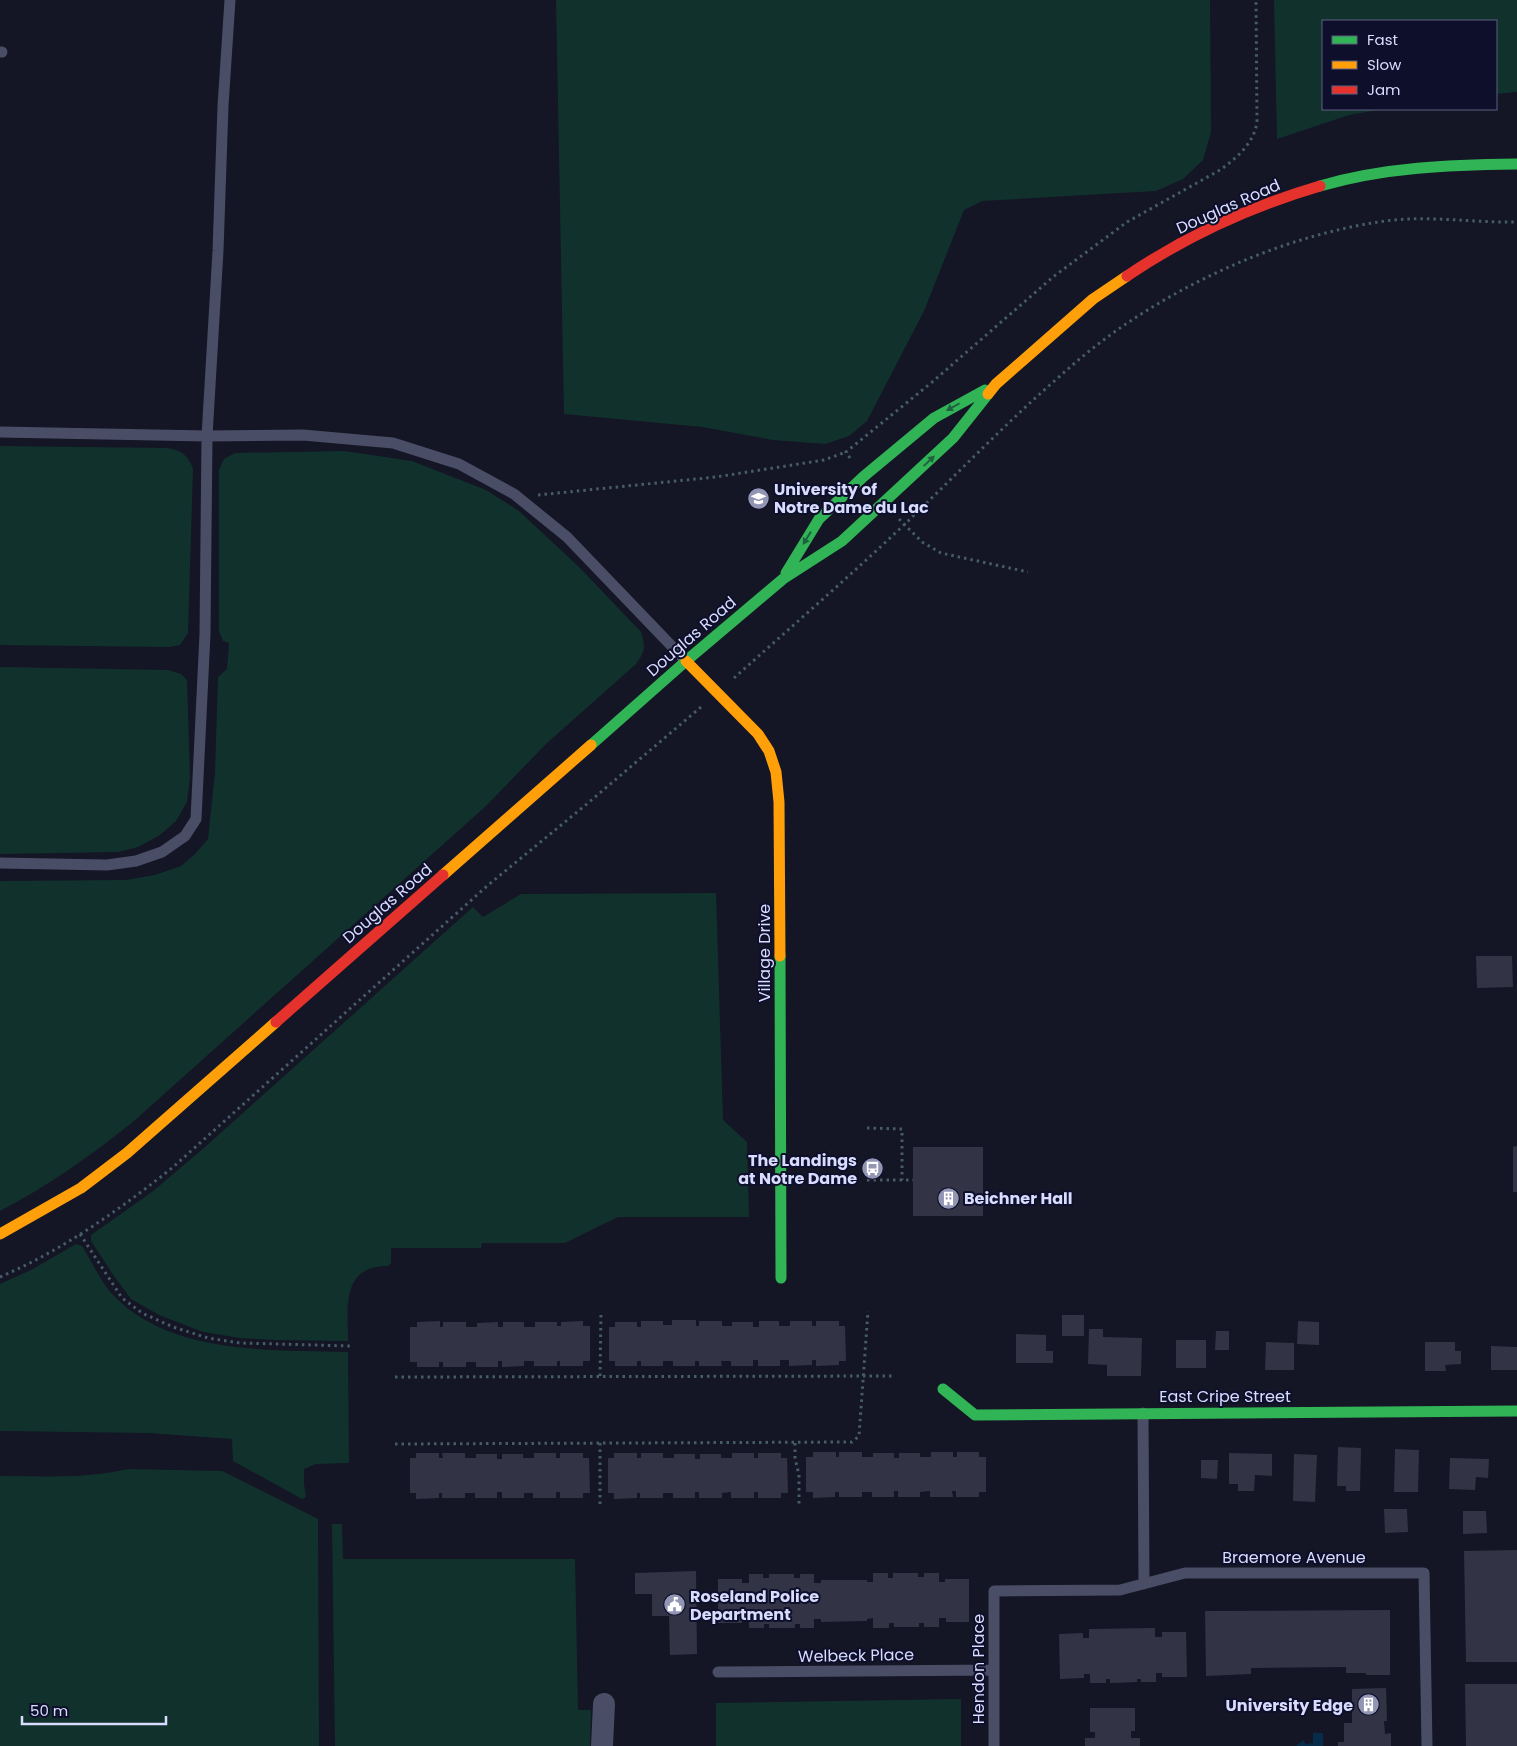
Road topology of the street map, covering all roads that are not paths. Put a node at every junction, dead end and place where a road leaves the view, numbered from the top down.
1 (230, 0) edge
2 (1517, 164) edge
3 (996, 384) junction
4 (0, 432) edge
5 (207, 436) junction
6 (782, 579) junction
7 (686, 661) junction
8 (0, 863) edge
9 (0, 1234) edge
10 (781, 1278) dead end
11 (943, 1389) dead end
12 (1517, 1411) edge
13 (1143, 1413) junction
14 (1144, 1584) junction
15 (994, 1591) joint
16 (994, 1670) junction
17 (718, 1672) dead end
18 (604, 1704) dead end
19 (602, 1746) edge
20 (994, 1746) edge
21 (1427, 1746) edge

1 - 5 lane
2 - 3 street, Douglas Road
6 -> 3 street, Douglas Road
3 -> 6 street, Douglas Road
4 - 5 lane
5 - 7 lane
5 - 8 lane
6 - 7 street, Douglas Road
7 - 9 street, Douglas Road
7 - 10 street, Village Drive
11 - 13 street, East Cripe Street
12 - 13 street, East Cripe Street
13 - 14 lane
14 - 15 lane, Braemore Avenue
14 - 21 lane, Braemore Avenue
15 - 16 lane, Hendon Place
16 - 17 lane, Welbeck Place
16 - 20 lane, Hendon Place
18 - 19 street

